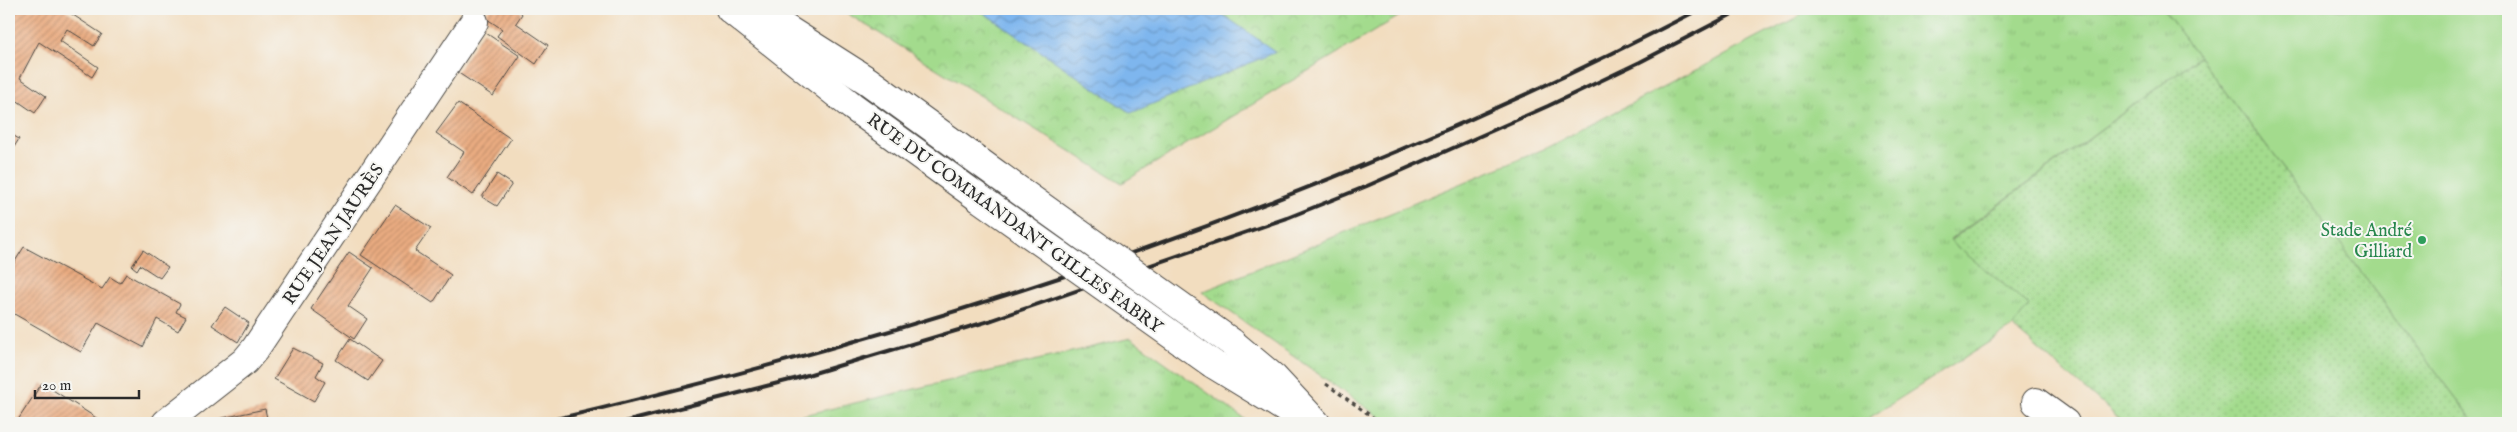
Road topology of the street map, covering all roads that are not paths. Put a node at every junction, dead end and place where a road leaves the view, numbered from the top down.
1 (730, 9) edge
2 (755, 9) edge
3 (474, 22) dead end
4 (2036, 402) dead end
5 (166, 423) edge
6 (1310, 423) edge
7 (1316, 423) edge
8 (2065, 423) edge

1 - 6 street, RUE DU COMMANDANT GILLES FABRY, bridge
2 - 7 street, RUE DU COMMANDANT GILLES FABRY, bridge
3 - 5 street, RUE JEAN JAURÈS
4 - 8 street

